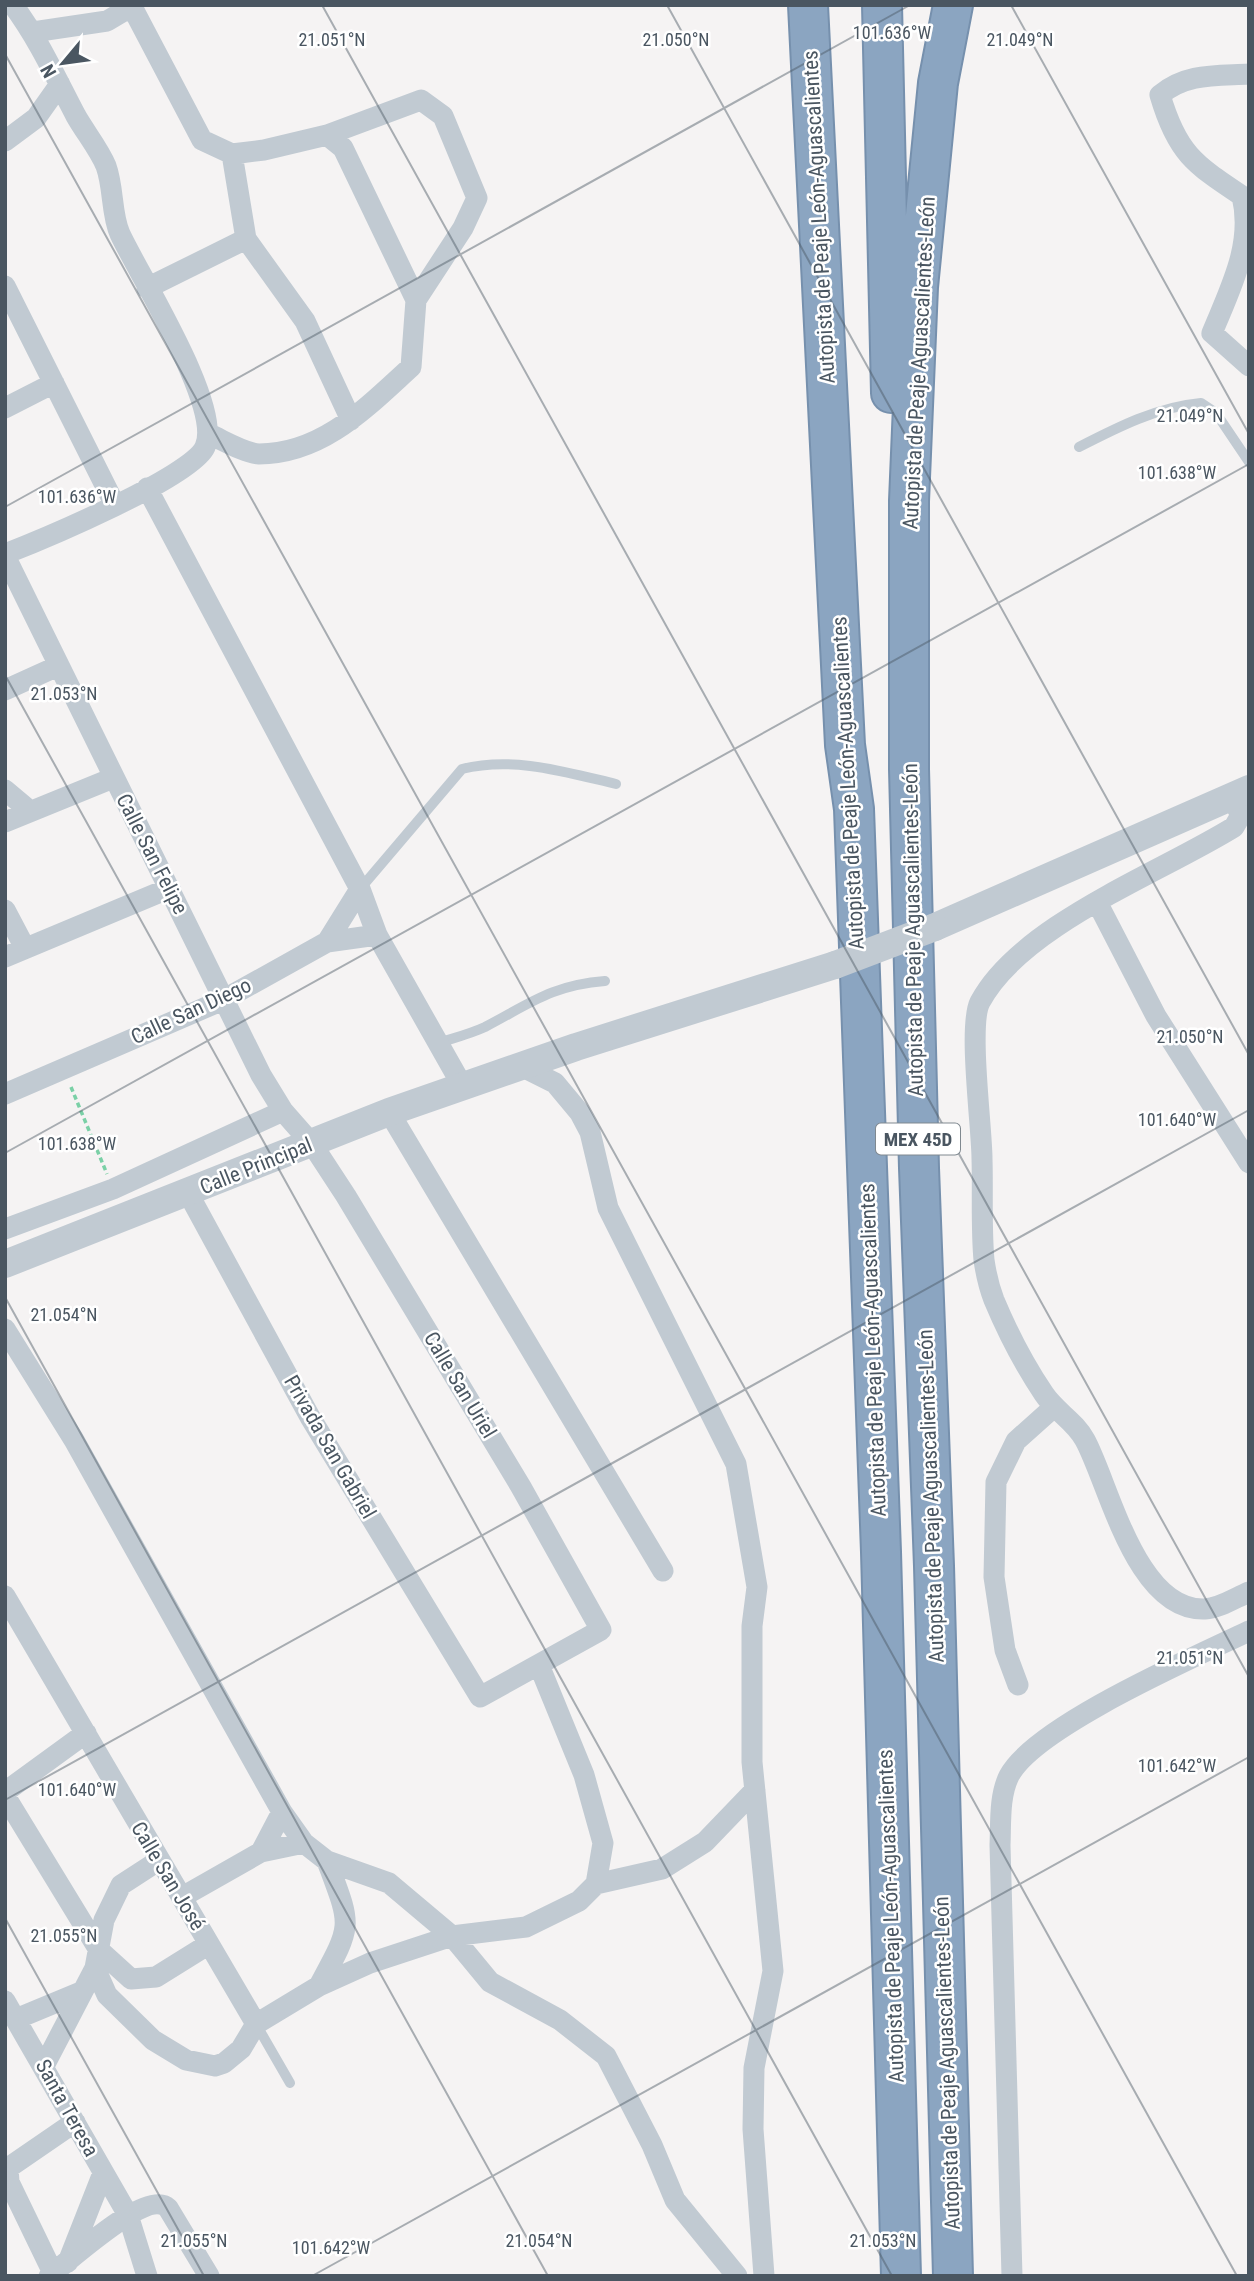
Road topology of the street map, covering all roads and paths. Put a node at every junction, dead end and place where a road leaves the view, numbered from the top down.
1 (13, 5) edge
2 (808, 5) edge
3 (834, 5) edge
4 (882, 5) edge
5 (953, 5) edge
6 (132, 6) edge
7 (33, 32) junction
8 (1249, 74) edge
9 (60, 84) junction
10 (327, 135) junction
11 (5, 141) edge
12 (232, 154) junction
13 (246, 239) junction
14 (5, 286) edge
15 (147, 288) junction
16 (416, 300) junction
17 (1249, 366) edge
18 (54, 383) junction
19 (5, 408) edge
20 (351, 420) junction
21 (209, 434) junction
22 (1079, 447) dead end
23 (1249, 462) edge
24 (147, 488) junction
25 (115, 505) junction
26 (5, 555) edge
27 (58, 666) junction
28 (5, 690) edge
29 (909, 769) junction
30 (113, 778) junction
31 (615, 784) dead end
32 (5, 790) edge
33 (1240, 793) edge
34 (854, 809) junction
35 (30, 811) junction
36 (5, 822) edge
37 (170, 888) junction
38 (360, 889) junction
39 (1097, 902) junction
40 (5, 910) edge
41 (377, 935) junction
42 (327, 942) junction
43 (25, 948) junction
44 (5, 957) edge
45 (605, 981) dead end
46 (223, 1000) junction
47 (438, 1043) junction
48 (63, 1069) junction
49 (514, 1069) junction
50 (463, 1087) junction
51 (5, 1094) edge
52 (283, 1111) junction
53 (389, 1112) junction
54 (312, 1144) junction
55 (1249, 1163) edge
56 (113, 1189) junction
57 (188, 1193) junction
58 (5, 1229) edge
59 (5, 1264) edge
60 (5, 1329) edge
61 (1054, 1407) junction
62 (663, 1571) dead end
63 (1249, 1592) edge
64 (5, 1596) edge
65 (1249, 1631) edge
66 (539, 1665) junction
67 (1018, 1685) dead end
68 (86, 1733) junction
69 (755, 1790) junction
70 (5, 1794) edge
71 (282, 1812) junction
72 (304, 1843) junction
73 (261, 1852) junction
74 (158, 1861) junction
75 (327, 1861) junction
76 (596, 1884) junction
77 (182, 1897) junction
78 (452, 1936) junction
79 (209, 1944) junction
80 (97, 1959) junction
81 (319, 1986) junction
82 (81, 1992) junction
83 (11, 2010) edge
84 (256, 2024) junction
85 (44, 2066) junction
86 (290, 2082) dead end
87 (75, 2122) junction
88 (103, 2173) junction
89 (128, 2215) junction
90 (57, 2270) edge
91 (146, 2276) edge
92 (209, 2276) edge
93 (737, 2276) edge
94 (764, 2276) edge
95 (901, 2276) edge
96 (953, 2276) edge
97 (1012, 2276) edge

1 - 7 street
2 - 34 highway, Autopista de Peaje León-Aguascalientes / MEX 45D
3 - 34 highway
4 - 29 highway
5 - 29 highway, Autopista de Peaje Aguascalientes-León / MEX 45D
6 - 7 street
6 - 12 street
7 - 9 street
8 - 17 street
9 - 11 street
9 - 15 street
10 - 12 street
10 - 16 street
10 - 16 street
12 - 13 street
13 - 15 street
13 - 20 street
14 - 18 street
15 - 21 street
16 - 20 street
18 - 19 street
18 - 25 street
20 - 21 street
21 - 24 street
22 - 23 lane
24 - 25 street
24 - 38 street
25 - 26 street
26 - 27 street, Calle San Felipe
27 - 28 street
27 - 30 street, Calle San Felipe
29 - 96 highway, Autopista de Peaje Aguascalientes-León / MEX 45D
30 - 35 street
30 - 37 street, Calle San Felipe
31 - 38 lane
32 - 35 street
33 - 39 street
33 - 49 street, Calle Principal, bridge
34 - 95 highway, Autopista de Peaje León-Aguascalientes / MEX 45D
35 - 36 street
37 - 43 street
37 - 46 street, Calle San Felipe
38 - 41 street
38 - 42 street
39 - 55 street
39 - 61 street
40 - 43 street
41 - 42 street, Calle San Diego
41 - 47 street
42 - 46 street, Calle San Diego
43 - 44 street
45 - 47 lane
46 - 48 street, Calle San Diego
46 - 52 street, Calle San Felipe
47 - 50 street
48 - 51 street, Calle San Diego
48 - 56 path
49 - 50 street, Calle Principal
49 - 69 street
50 - 53 street, Calle Principal
52 - 54 street, Calle San Felipe
52 - 56 street
53 - 54 street, Calle Principal
53 - 62 street
54 - 57 street, Calle Principal
54 - 66 street, Calle San Uriel
56 - 58 street
57 - 59 street, Calle Principal
57 - 66 street, Privada San Gabriel
60 - 71 street
61 - 63 street
61 - 67 street
64 - 68 street, Calle San José
65 - 97 street
66 - 76 street
68 - 70 street
68 - 74 street, Calle San José
69 - 76 street
69 - 94 street
70 - 80 street
71 - 72 street
71 - 73 street
72 - 73 street
72 - 75 street
73 - 77 street
74 - 77 street, Calle San José
74 - 80 street
75 - 78 street
75 - 81 street
76 - 78 street
77 - 79 street, Calle San José
78 - 81 street
78 - 93 street
79 - 80 street
79 - 84 street, Calle San José
80 - 82 street
80 - 84 street
81 - 84 street
82 - 83 street
82 - 85 street
83 - 85 street, Santa Teresa
84 - 86 lane, Calle San José
85 - 87 street, Santa Teresa
87 - 88 street, Santa Teresa
87 - 90 street
88 - 89 street, Santa Teresa
88 - 90 street
89 - 90 street
89 - 91 street, Santa Teresa
89 - 92 street

